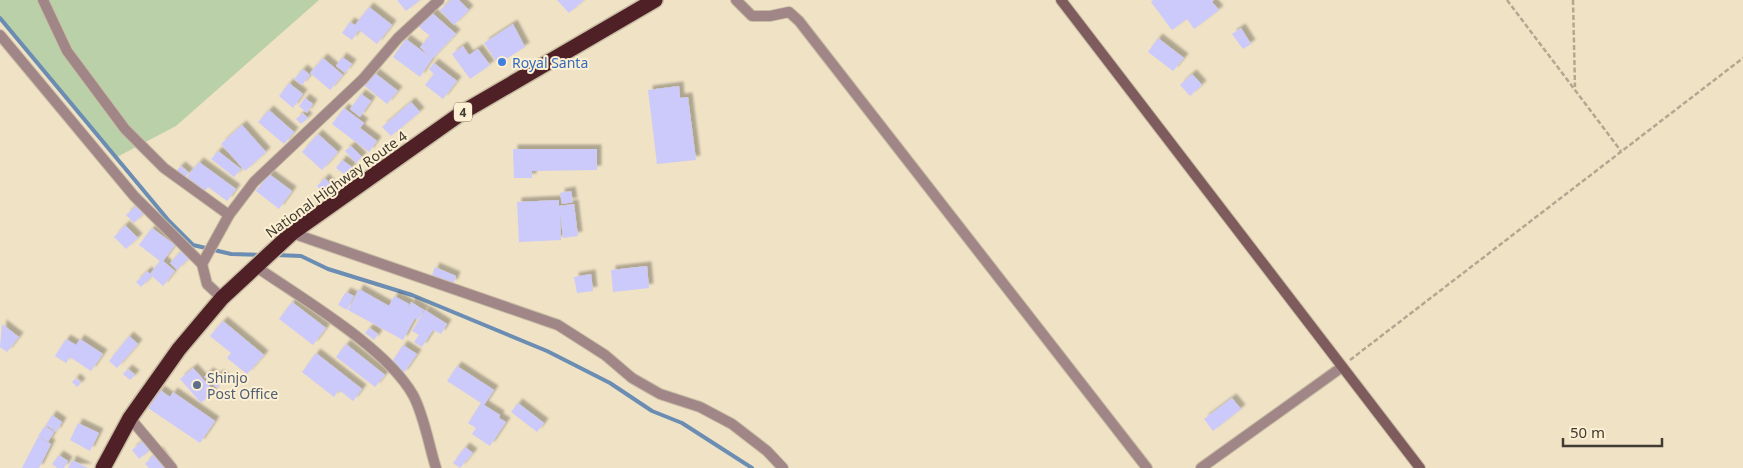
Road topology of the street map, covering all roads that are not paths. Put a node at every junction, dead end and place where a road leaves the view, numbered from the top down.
1 (43, 0) edge
2 (439, 0) edge
3 (655, 0) edge
4 (736, 0) edge
5 (1061, 0) edge
6 (0, 35) edge
7 (229, 215) junction
8 (287, 238) junction
9 (204, 260) junction
10 (257, 264) junction
11 (222, 298) junction
12 (1342, 367) junction
13 (130, 418) junction
14 (103, 468) edge
15 (172, 468) edge
16 (436, 468) edge
17 (783, 468) edge
18 (1147, 468) edge
19 (1201, 468) edge
20 (1420, 468) edge

1 - 7 street
2 - 7 street
3 - 8 highway, National Highway Route 4 / 4
4 - 18 street
5 - 12 street
6 - 9 street
7 - 9 street
8 - 10 highway, National Highway Route 4 / 4
8 - 17 street
9 - 11 street
10 - 11 highway, National Highway Route 4 / 4
10 - 16 street
11 - 13 highway, National Highway Route 4 / 4
12 - 19 street
12 - 20 street
13 - 14 highway, National Highway Route 4 / 4
13 - 15 street

